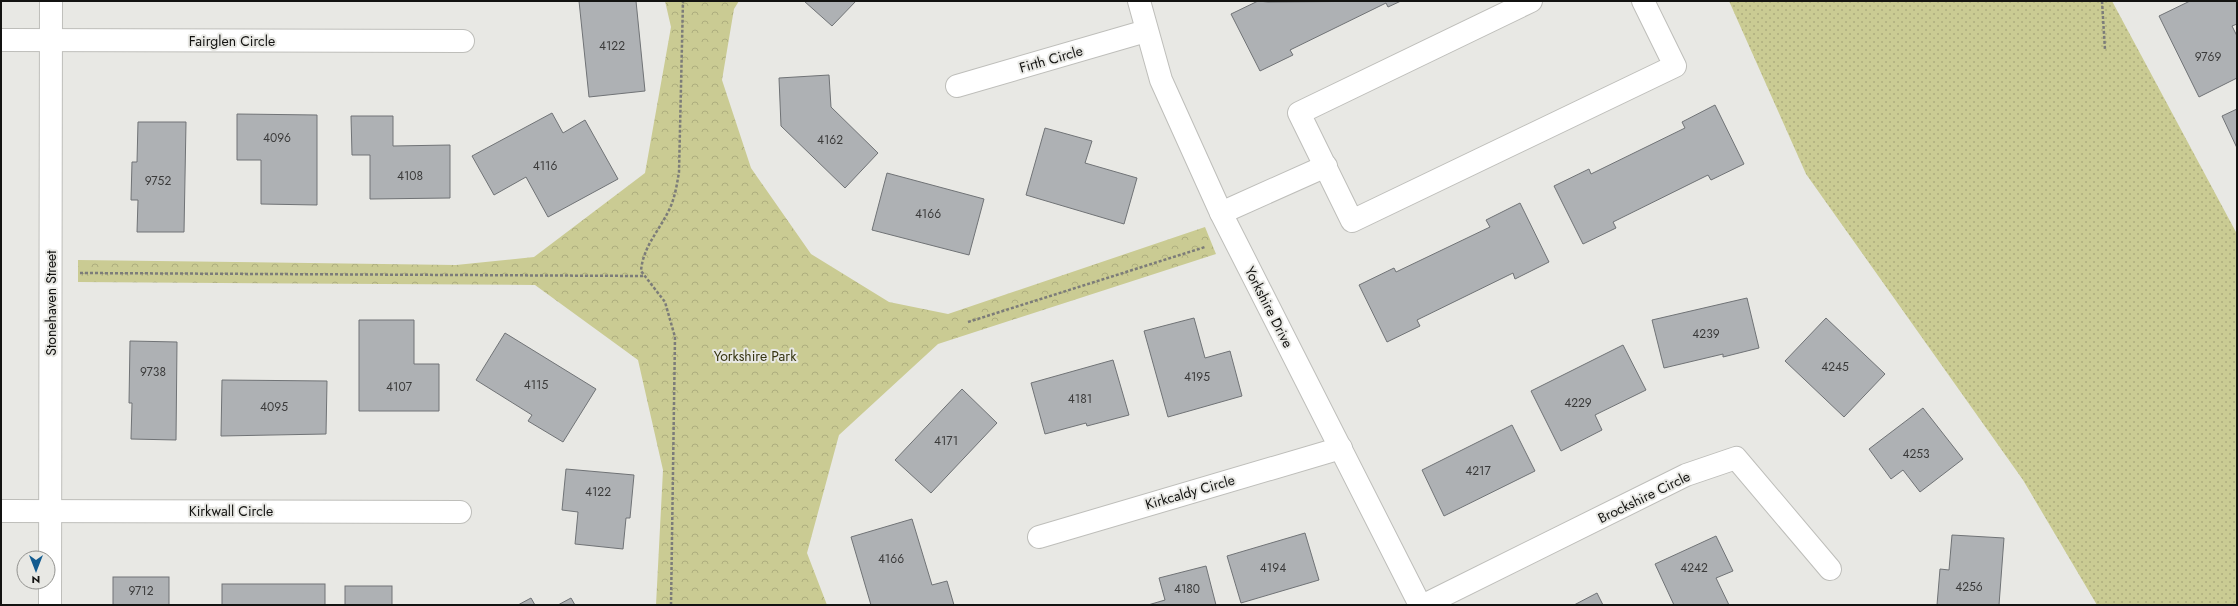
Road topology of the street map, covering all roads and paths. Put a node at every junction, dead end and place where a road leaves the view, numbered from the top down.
1 (51, 1) edge
2 (683, 1) edge
3 (1139, 1) edge
4 (1531, 1) edge
5 (1643, 1) edge
6 (2102, 1) edge
7 (1146, 31) junction
8 (1, 40) edge
9 (51, 40) junction
10 (463, 41) dead end
11 (2105, 50) dead end
12 (957, 86) dead end
13 (1326, 166) junction
14 (1221, 213) junction
15 (1207, 246) dead end
16 (78, 273) dead end
17 (643, 276) junction
18 (968, 322) dead end
19 (1341, 448) junction
20 (1, 511) edge
21 (50, 511) junction
22 (460, 512) dead end
23 (1039, 537) dead end
24 (1830, 569) dead end
25 (50, 605) edge
26 (671, 605) edge
27 (1420, 605) edge
28 (1424, 605) edge

1 - 9 street, Stonehaven Street
2 - 17 path
3 - 7 street, Yorkshire Drive
4 - 13 street
5 - 13 street
6 - 11 path
7 - 12 street, Firth Circle
7 - 14 street, Yorkshire Drive
8 - 9 street, Fairglen Circle
9 - 10 street, Fairglen Circle
9 - 21 street, Stonehaven Street
13 - 14 street
14 - 19 street, Yorkshire Drive
15 - 18 path
16 - 17 path
17 - 26 path
19 - 23 street, Kirkcaldy Circle
19 - 27 street, Yorkshire Drive
20 - 21 street, Kirkwall Circle
21 - 22 street, Kirkwall Circle
21 - 25 street, Stonehaven Street
24 - 28 street, Brockshire Circle

